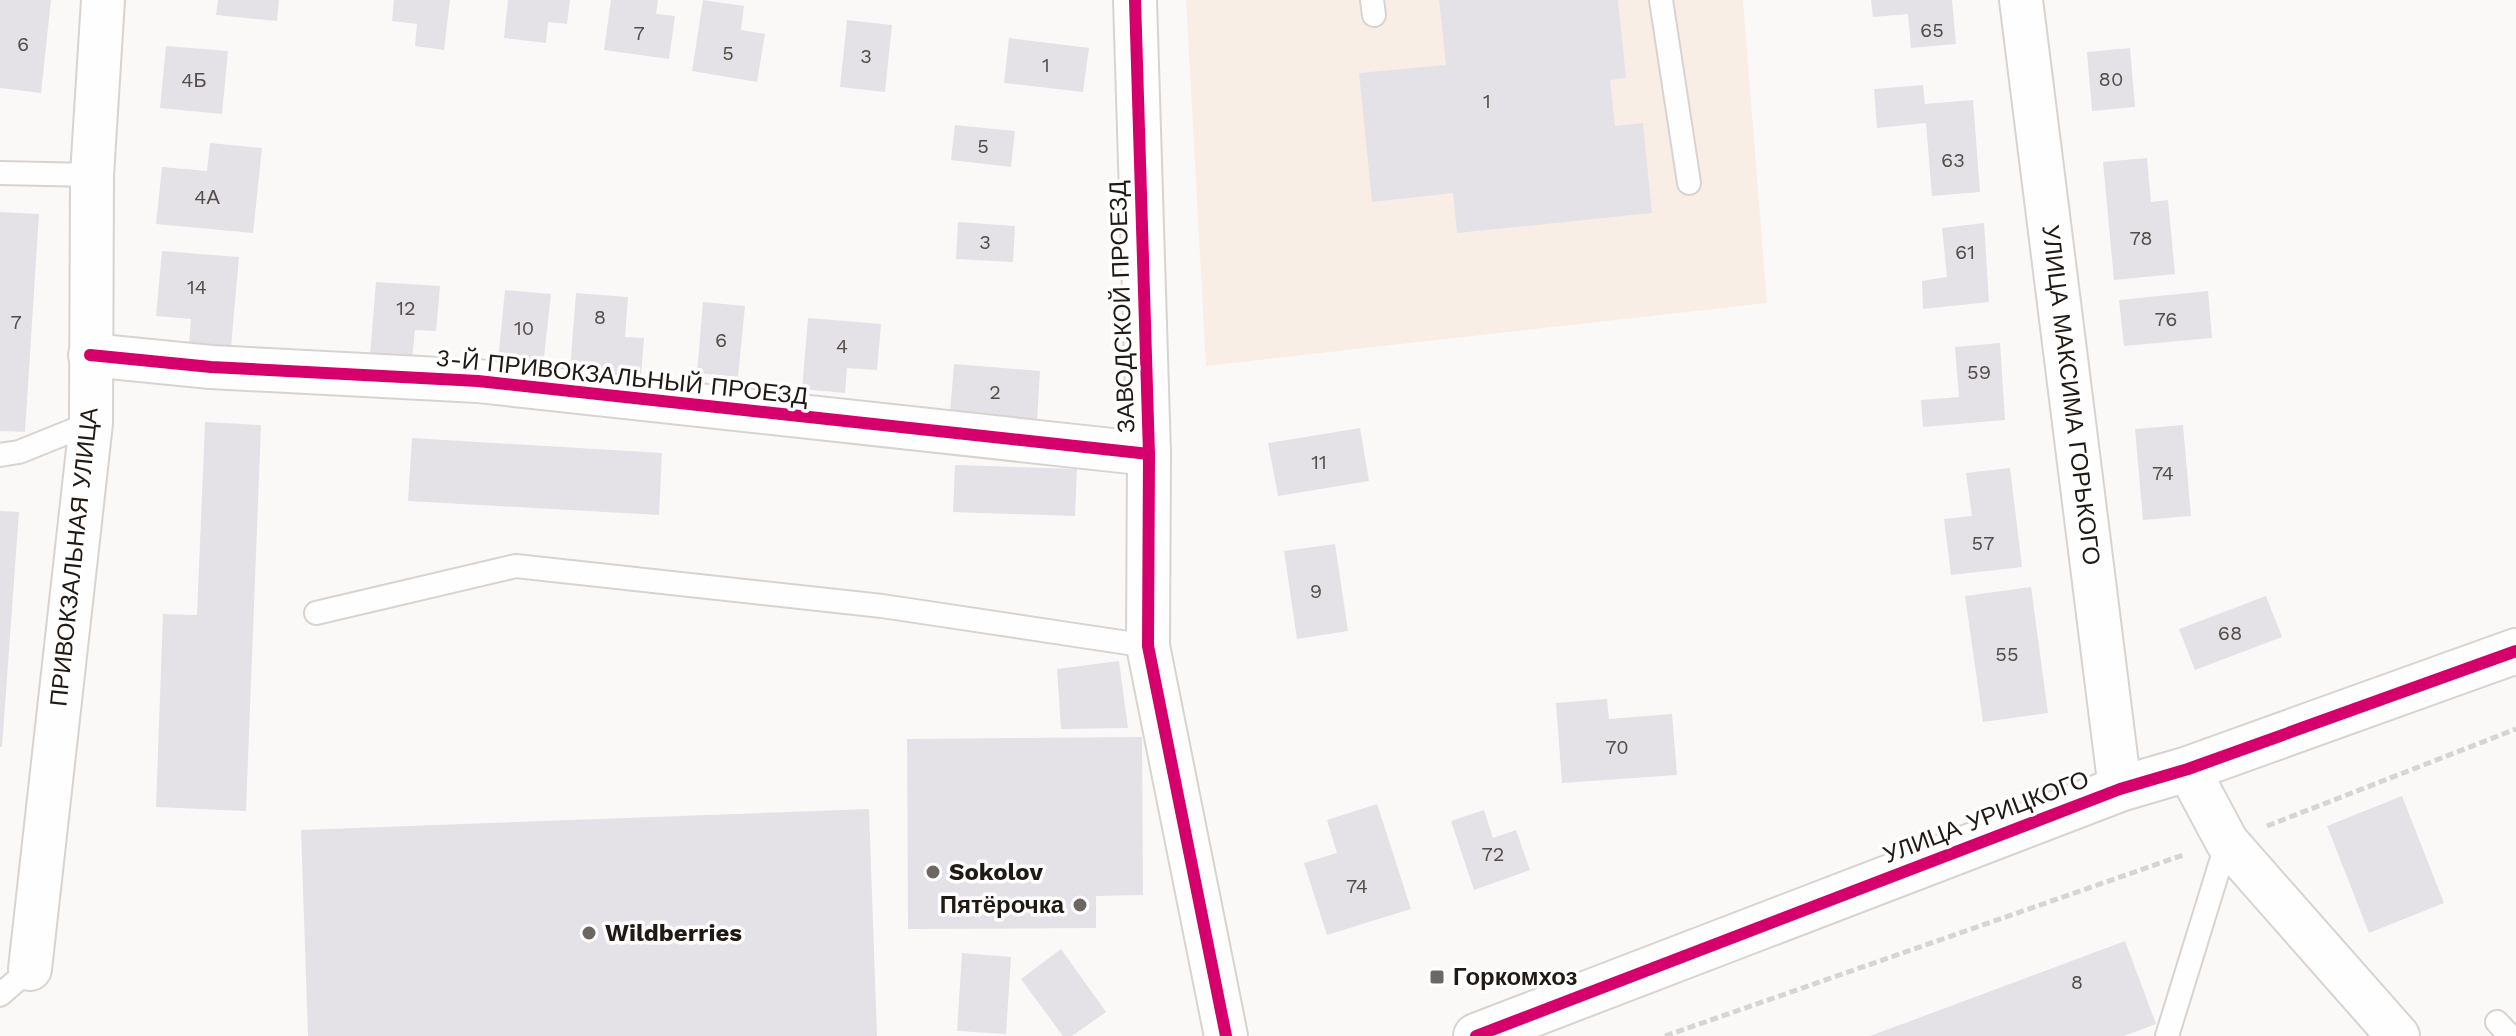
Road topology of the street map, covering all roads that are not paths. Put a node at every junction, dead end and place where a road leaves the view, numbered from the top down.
1 (103, 0) edge
2 (1661, 0) edge
3 (2021, 0) edge
4 (1124, 1) edge
5 (0, 173) edge
6 (92, 175) junction
7 (1689, 183) dead end
8 (90, 355) junction
9 (91, 423) junction
10 (1149, 454) junction
11 (0, 455) edge
12 (316, 613) dead end
13 (1148, 646) junction
14 (2516, 651) edge
15 (2188, 769) junction
16 (2120, 789) junction
17 (2227, 842) junction
18 (15, 982) edge
19 (1226, 1036) edge
20 (1476, 1036) edge
21 (2167, 1036) edge
22 (2398, 1036) edge

1 - 6 street, ПРИВОКЗАЛЬНАЯ УЛИЦА
2 - 7 lane
3 - 16 street, УЛИЦА МАКСИМА ГОРЬКОГО
4 - 10 street, ЗАВОДСКОЙ ПРОЕЗД
5 - 6 lane
6 - 8 street, ПРИВОКЗАЛЬНАЯ УЛИЦА
8 - 9 street, ПРИВОКЗАЛЬНАЯ УЛИЦА
8 - 10 street, 3-Й ПРИВОКЗАЛЬНЫЙ ПРОЕЗД
9 - 11 lane
9 - 18 street, ПРИВОКЗАЛЬНАЯ УЛИЦА
10 - 13 street, ЗАВОДСКОЙ ПРОЕЗД
12 - 13 lane
13 - 19 street, ЗАВОДСКОЙ ПРОЕЗД
14 - 15 street, УЛИЦА УРИЦКОГО
15 - 16 street, УЛИЦА УРИЦКОГО
15 - 17 street
16 - 20 street, УЛИЦА УРИЦКОГО
17 - 21 lane
17 - 22 street

